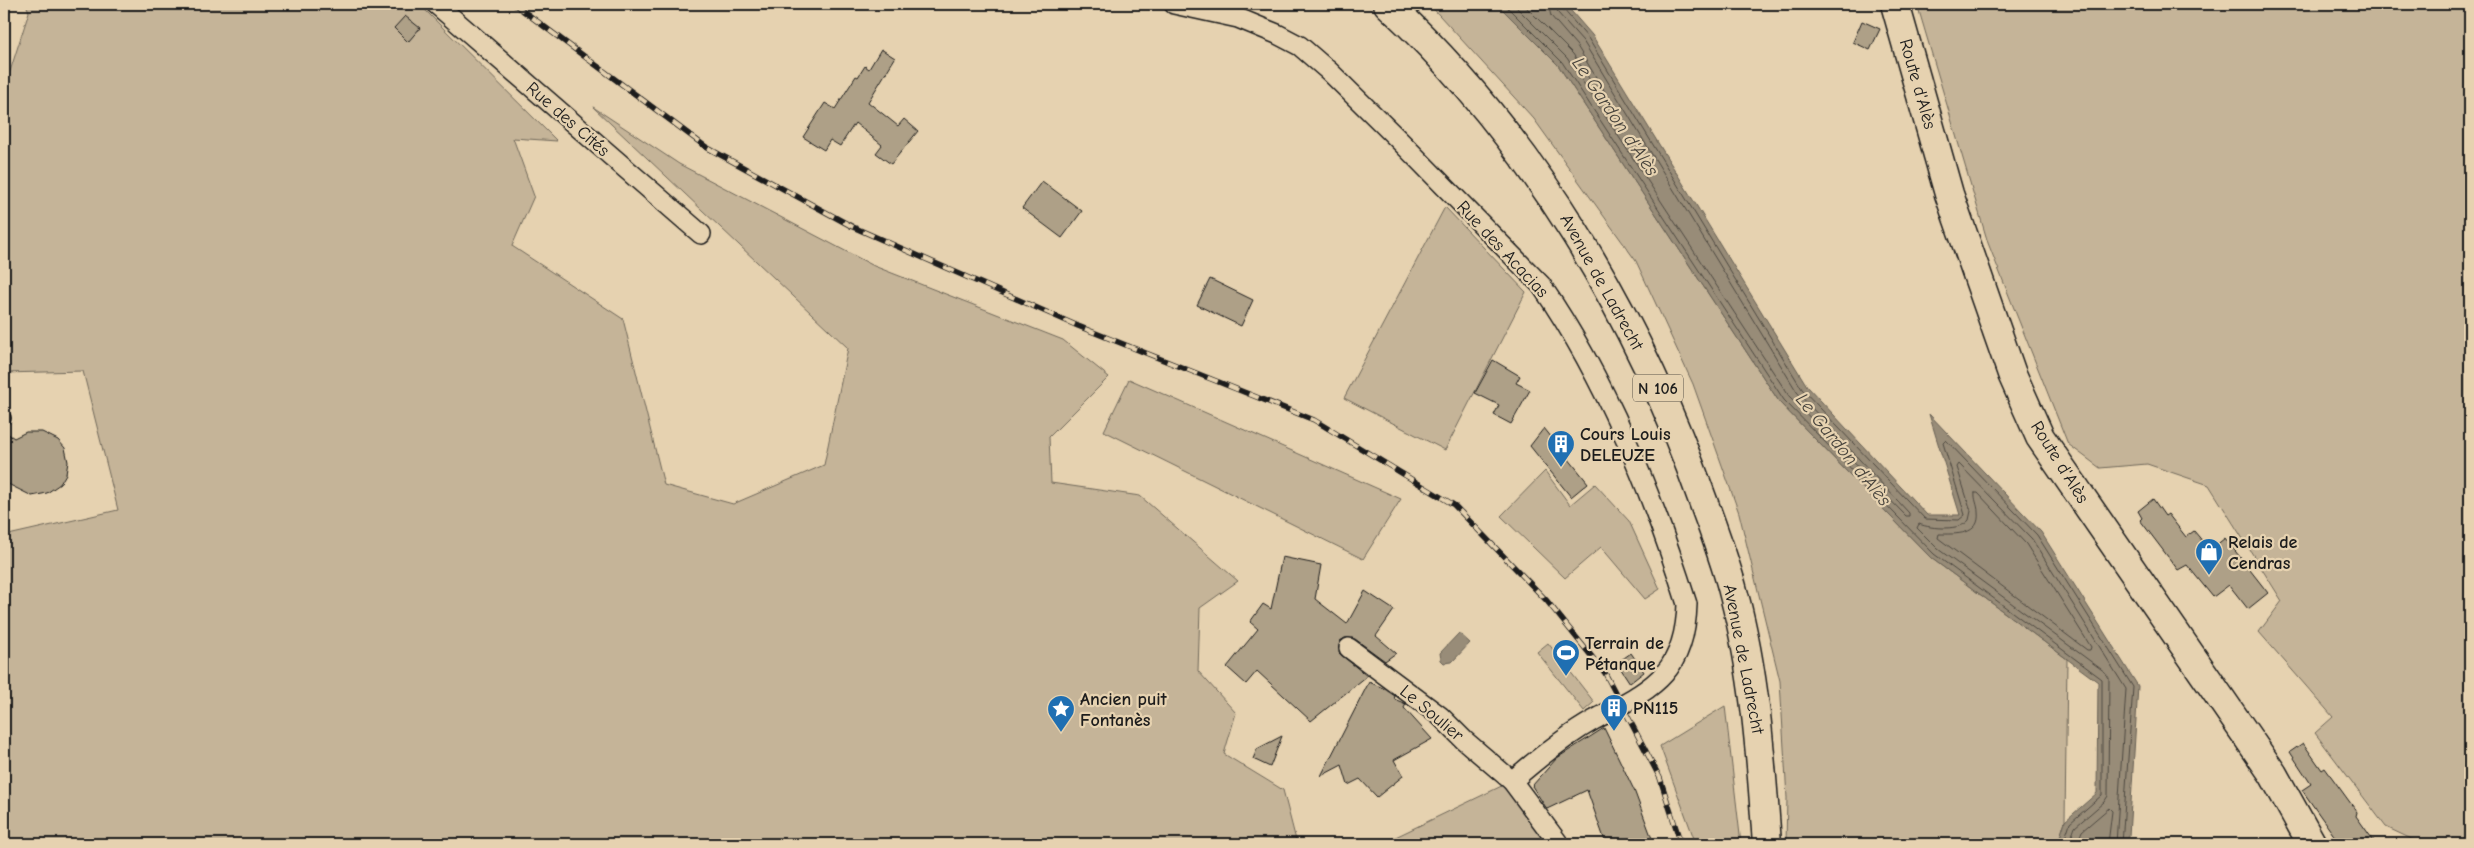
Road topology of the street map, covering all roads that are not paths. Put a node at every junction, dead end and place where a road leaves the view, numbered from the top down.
1 (436, 4) edge
2 (1174, 4) edge
3 (1388, 4) edge
4 (1895, 4) edge
5 (701, 234) dead end
6 (1349, 648) dead end
7 (1512, 781) junction
8 (1559, 844) edge
9 (1767, 844) edge
10 (2312, 844) edge

1 - 5 street, Rue des Cités
2 - 7 street, Rue des Acacias
3 - 9 main road, Avenue de Ladrecht / N 106
4 - 10 main road, Route d'Alès
6 - 7 street, Le Soulier
7 - 8 street, Le Soulier

